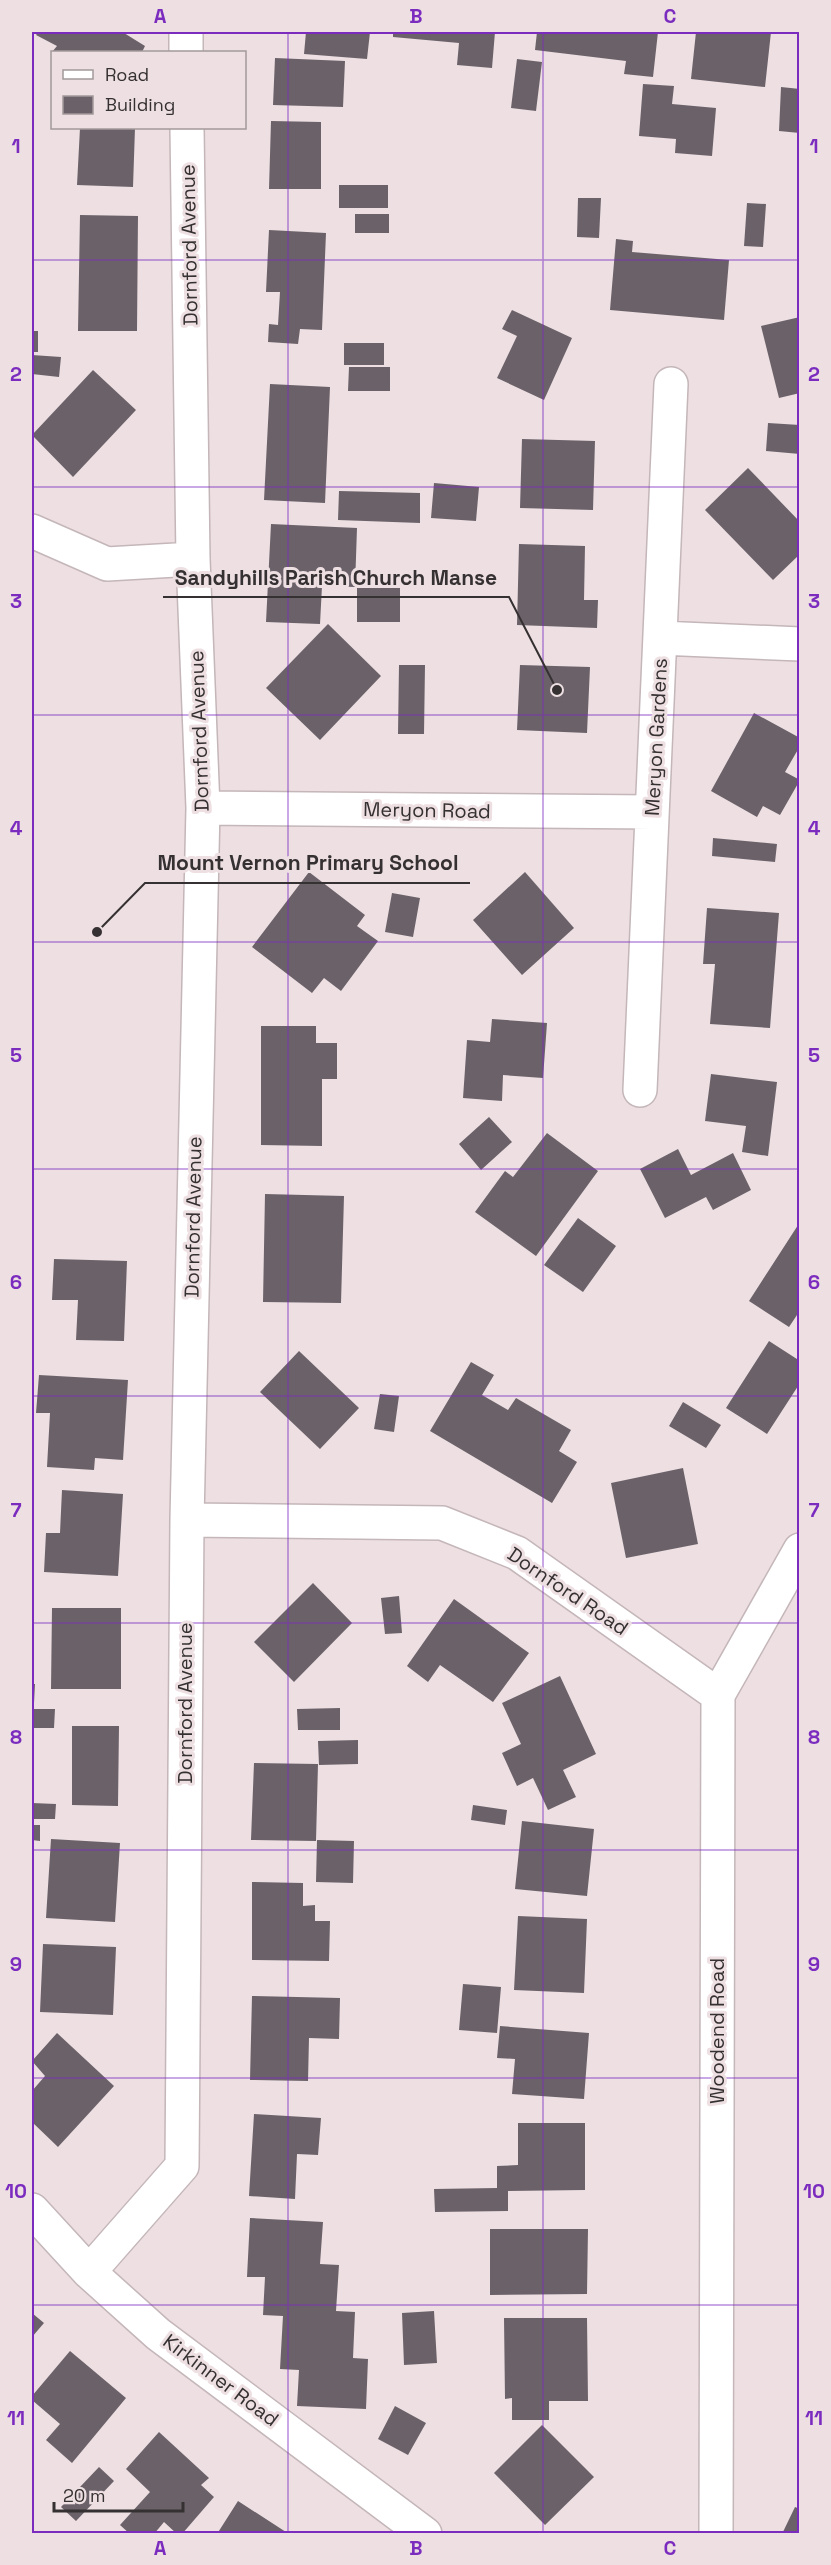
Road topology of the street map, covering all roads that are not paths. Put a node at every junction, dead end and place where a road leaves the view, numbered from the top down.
1 (186, 32) edge
2 (186, 51) edge
3 (187, 129) edge
4 (671, 384) dead end
5 (32, 531) edge
6 (193, 560) junction
7 (660, 638) junction
8 (800, 644) edge
9 (203, 808) junction
10 (652, 812) junction
11 (640, 1090) dead end
12 (187, 1520) junction
13 (800, 1550) edge
14 (718, 1695) junction
15 (32, 2210) edge
16 (89, 2272) junction
17 (425, 2534) edge
18 (716, 2534) edge

1 - 2 street
3 - 6 street, Dornford Avenue
4 - 7 street, Meryon Gardens
5 - 6 street
6 - 9 street, Dornford Avenue
7 - 8 street
7 - 10 street, Meryon Gardens
9 - 10 street, Meryon Road
9 - 12 street, Dornford Avenue
10 - 11 street, Meryon Gardens
12 - 14 street, Dornford Road
12 - 16 street, Dornford Avenue
13 - 14 street, Woodend Road
14 - 18 street, Woodend Road
15 - 16 street, Kirkinner Road
16 - 17 street, Kirkinner Road

